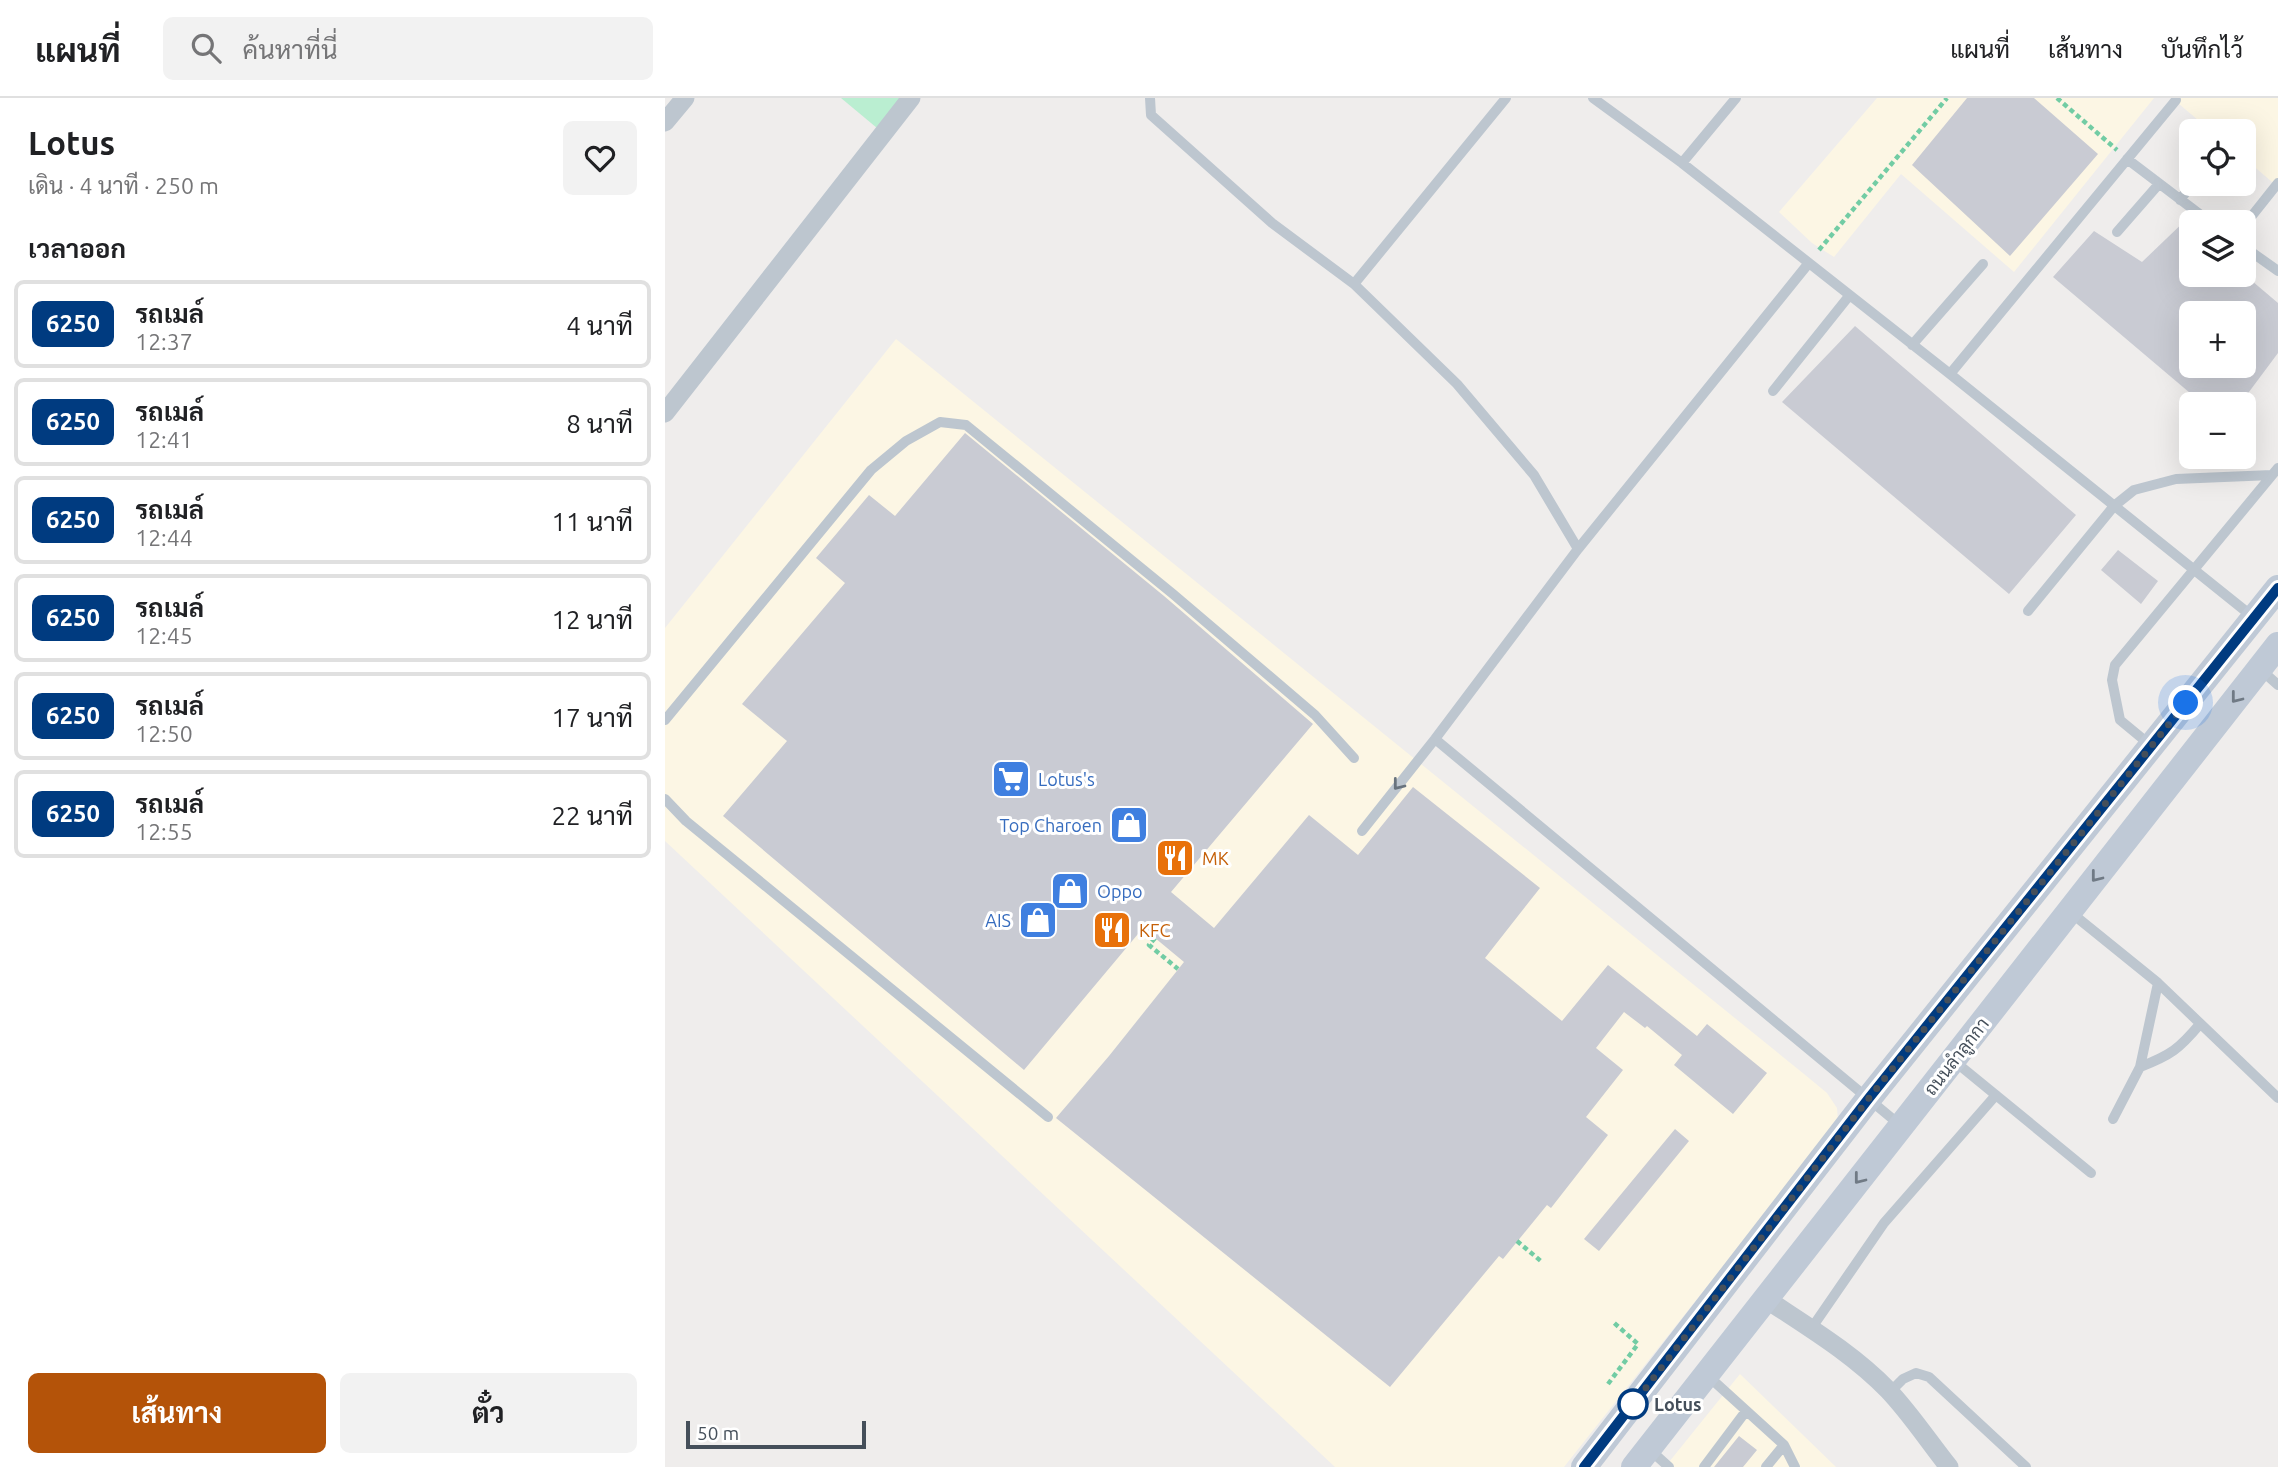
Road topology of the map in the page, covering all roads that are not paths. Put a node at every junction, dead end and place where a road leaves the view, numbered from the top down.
1 (684, 98) edge
2 (911, 98) edge
3 (1150, 98) edge
4 (1506, 98) edge
5 (1593, 98) edge
6 (1736, 98) edge
7 (2176, 100) edge
8 (665, 122) edge
9 (2127, 159) junction
10 (1682, 163) junction
11 (2278, 183) edge
12 (2158, 185) junction
13 (2183, 196) edge
14 (2180, 200) junction
15 (2194, 210) edge
16 (2256, 211) edge
17 (2117, 232) dead end
18 (2256, 255) edge
19 (1808, 264) junction
20 (1983, 264) dead end
21 (2278, 271) edge
22 (1354, 285) junction
23 (1850, 296) junction
24 (1912, 345) junction
25 (1950, 374) junction
26 (1773, 391) dead end
27 (665, 413) edge
28 (2275, 472) edge
29 (2114, 506) junction
30 (1578, 549) junction
31 (2195, 569) junction
32 (2278, 588) edge
33 (2028, 611) dead end
34 (2255, 618) junction
35 (2278, 645) edge
36 (2269, 676) edge
37 (665, 720) edge
38 (1435, 739) junction
39 (2152, 746) junction
40 (1354, 758) dead end
41 (665, 799) edge
42 (1361, 831) dead end
43 (2069, 911) junction
44 (2158, 983) junction
45 (2200, 1024) junction
46 (1953, 1060) junction
47 (2140, 1067) junction
48 (1996, 1095) junction
49 (1869, 1098) junction
50 (2278, 1098) edge
51 (1048, 1117) dead end
52 (2113, 1119) dead end
53 (1901, 1126) junction
54 (2091, 1173) dead end
55 (1766, 1299) junction
56 (1811, 1329) junction
57 (1706, 1374) junction
58 (1890, 1392) junction
59 (1747, 1411) junction
60 (1784, 1445) junction
61 (1641, 1458) edge
62 (1584, 1467) edge
63 (1669, 1467) edge
64 (1705, 1467) edge
65 (1766, 1467) edge
66 (1795, 1467) edge
67 (1949, 1467) edge
68 (2026, 1467) edge

1 - 8 street
2 - 27 street
3 - 22 lane
4 - 22 lane
5 - 10 lane
6 - 10 lane
7 - 9 lane
9 - 12 lane
9 - 25 lane
10 - 19 lane
11 - 16 lane
12 - 14 lane
12 - 17 lane
13 - 14 lane
14 - 15 lane
18 - 21 lane
19 - 23 lane
19 - 30 lane
20 - 24 lane
22 - 30 lane
23 - 24 lane
23 - 26 lane
24 - 25 lane
25 - 29 lane
28 - 29 lane
28 - 31 lane
29 - 31 lane
29 - 33 lane
30 - 38 lane
31 - 34 lane
31 - 39 lane
32 - 34 main road
34 - 39 main road
35 - 36 main road, ถนนลำลูกกา
36 -> 43 main road, ถนนลำลูกกา
37 - 40 lane
38 -> 42 lane
38 - 49 lane
39 - 49 main road
41 - 51 lane
43 - 44 lane
43 - 46 main road, ถนนลำลูกกา
44 - 45 lane
44 - 47 lane
45 - 47 lane
45 - 50 lane
46 - 48 lane
46 - 53 main road, ถนนลำลูกกา
47 - 52 lane
48 - 54 lane
48 - 56 lane
49 - 53 lane
49 - 62 main road
53 -> 55 main road, ถนนลำลูกกา
55 - 56 street
55 - 57 main road, ถนนลำลูกกา
56 - 58 street
57 - 59 lane
57 - 61 main road, ถนนลำลูกกา
58 - 67 street
58 - 68 lane
59 - 60 lane
59 - 64 lane
60 - 65 lane
60 - 66 lane
61 - 63 lane

